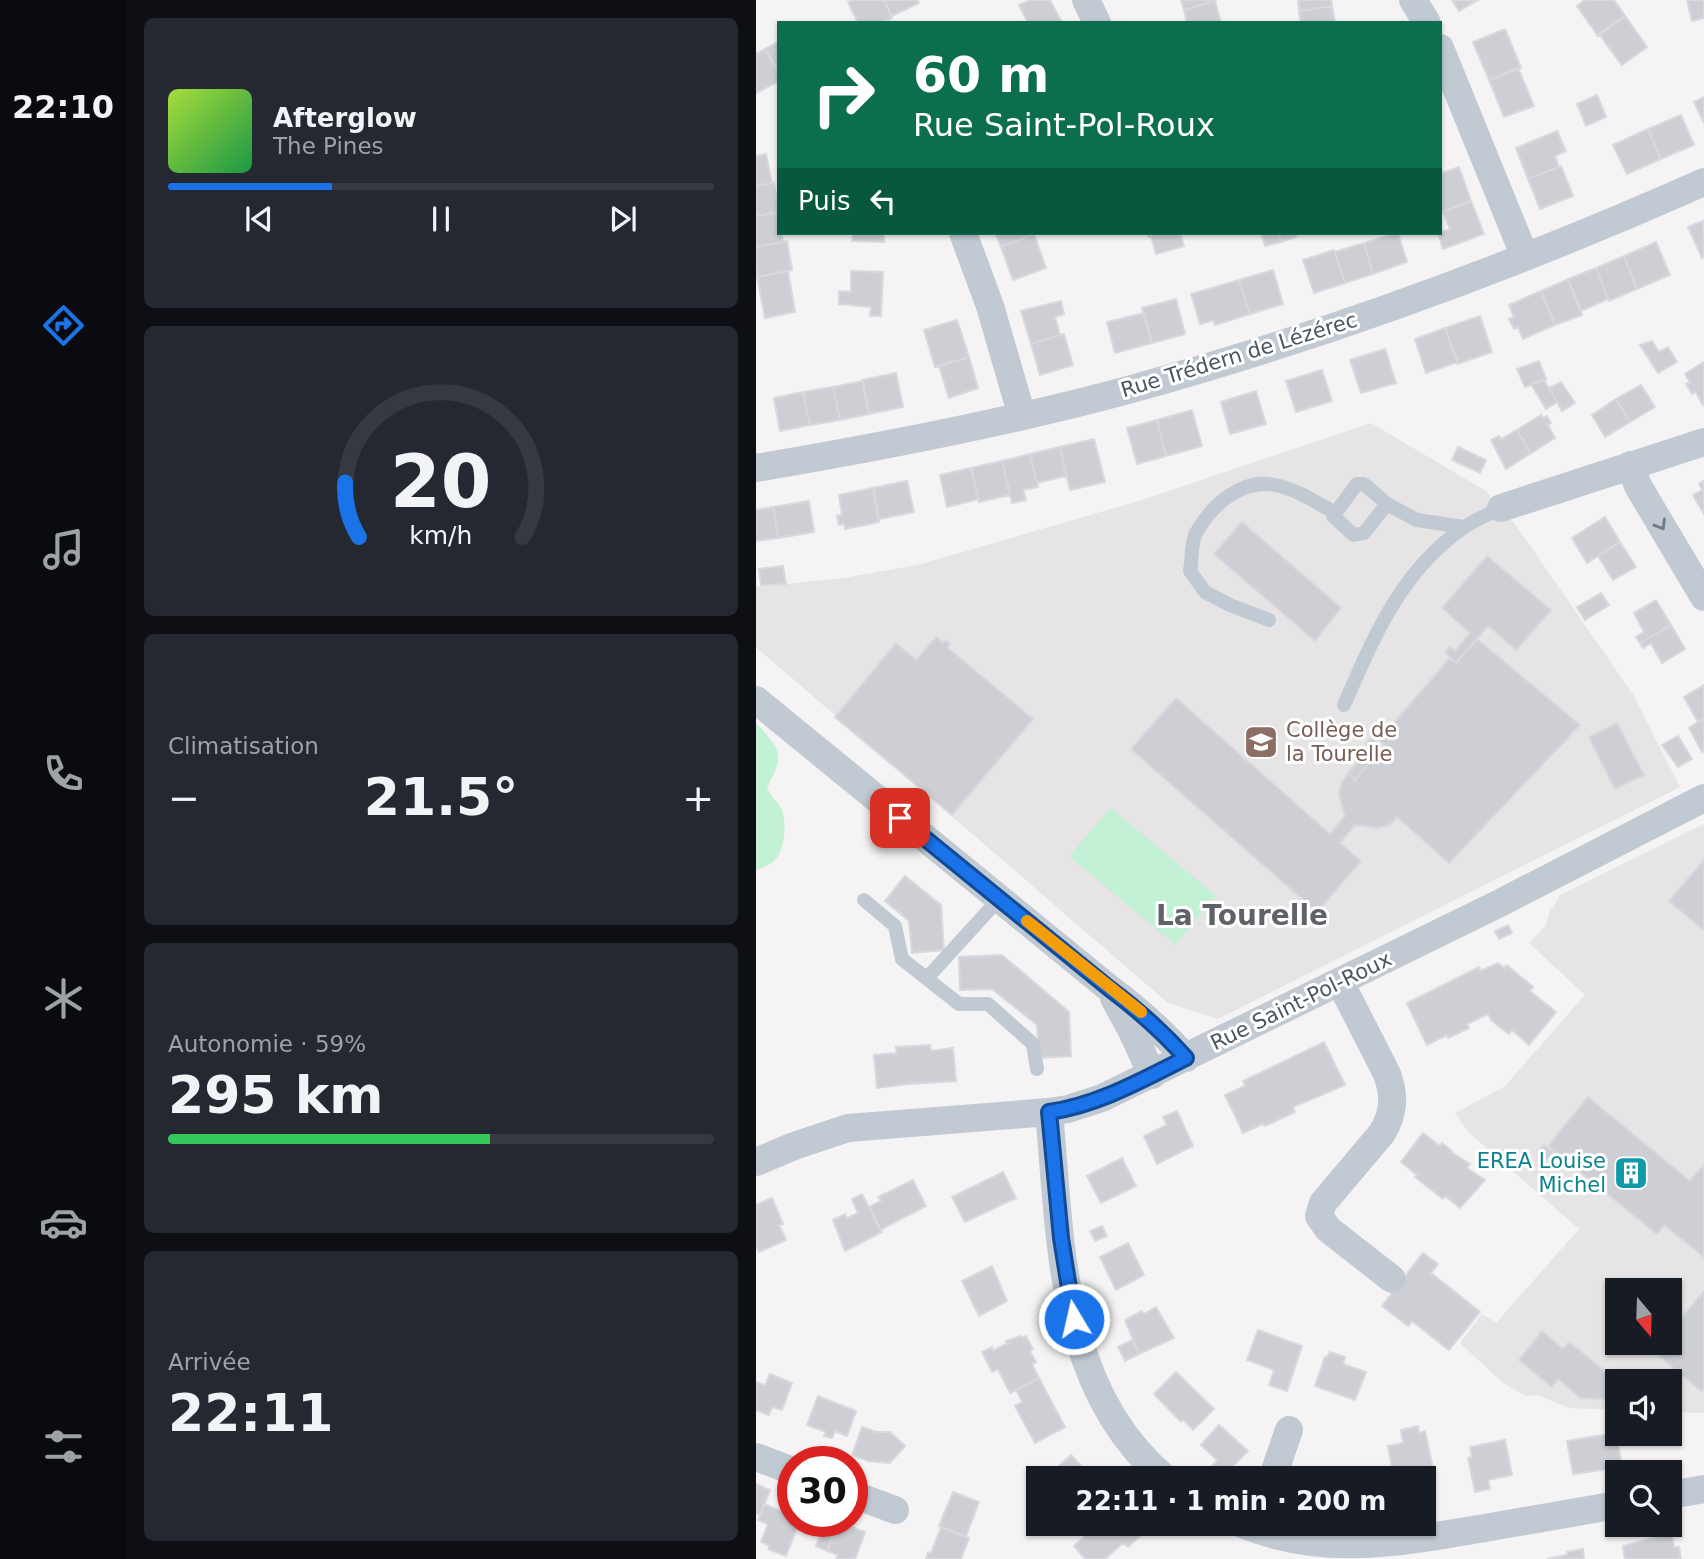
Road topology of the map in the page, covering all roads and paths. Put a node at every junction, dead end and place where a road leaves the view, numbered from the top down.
1 (1086, 0) edge
2 (1413, 0) edge
3 (1096, 21) edge
4 (1426, 21) edge
5 (1442, 53) edge
6 (1704, 182) edge
7 (964, 235) edge
8 (1525, 257) junction
9 (1022, 416) junction
10 (1704, 442) edge
11 (1630, 465) junction
12 (756, 468) edge
13 (1387, 504) junction
14 (1501, 508) joint
15 (1335, 512) junction
16 (1464, 527) junction
17 (1704, 597) edge
18 (1269, 620) dead end
19 (756, 700) edge
20 (1345, 705) dead end
21 (1704, 798) edge
22 (999, 899) junction
23 (864, 900) dead end
24 (927, 978) junction
25 (1340, 982) junction
26 (1110, 989) junction
27 (1186, 1058) junction
28 (1037, 1069) dead end
29 (1152, 1075) junction
30 (1049, 1112) junction
31 (756, 1162) edge
32 (1392, 1279) dead end
33 (1289, 1430) dead end
34 (756, 1457) edge
35 (777, 1465) edge
36 (1151, 1466) edge
37 (1277, 1466) edge
38 (1704, 1489) edge
39 (1682, 1493) edge
40 (868, 1500) edge
41 (1605, 1507) edge
42 (895, 1510) dead end
43 (1436, 1535) edge
44 (1284, 1536) edge
45 (1429, 1536) edge

1 - 3 street
2 - 4 street
5 - 8 street
6 - 8 street, Rue Trédern de Lézérec
7 - 9 street
8 - 9 street, Rue Trédern de Lézérec
9 - 12 street, Rue Trédern de Lézérec
10 - 11 street
11 - 14 street
11 -> 17 street
13 - 15 lane
13 - 15 lane
13 - 16 lane
14 - 16 lane
15 - 18 lane
16 - 20 lane
19 - 22 street
21 - 25 street, Rue Saint-Pol-Roux
22 - 24 lane
22 - 26 street
23 - 24 lane
24 - 28 lane
25 - 27 street, Rue Saint-Pol-Roux
25 - 32 street
26 - 27 street
26 - 29 street
27 - 29 street, Rue Saint-Pol-Roux
29 - 30 street, Rue Saint-Pol-Roux
30 - 31 street, Rue Saint-Pol-Roux
30 - 36 street
33 - 37 street
34 - 35 street
38 - 39 street
40 - 42 street
41 - 43 street
44 - 45 street

